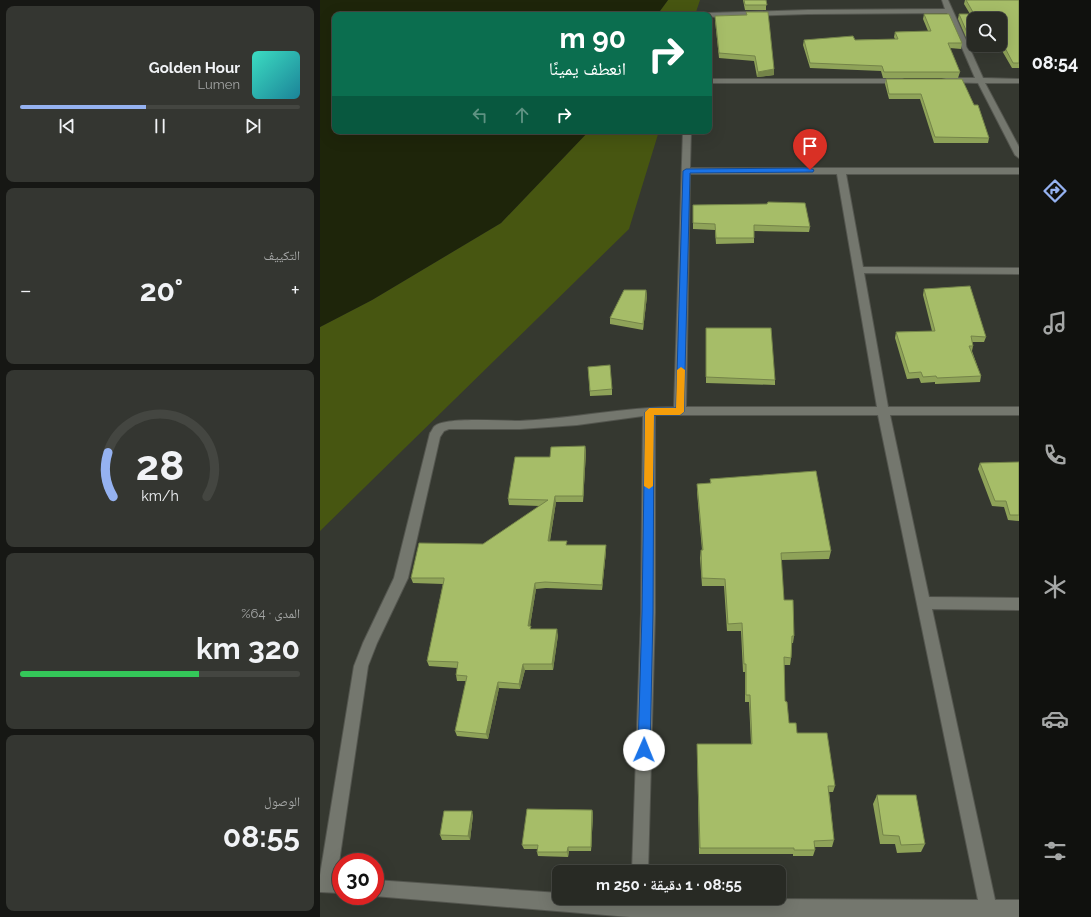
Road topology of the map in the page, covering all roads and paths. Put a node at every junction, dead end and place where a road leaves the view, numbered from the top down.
1 (945, 0) edge
2 (949, 11) junction
3 (712, 15) edge
4 (940, 80) edge
5 (980, 80) junction
6 (712, 81) edge
7 (908, 81) edge
8 (1019, 81) edge
9 (687, 134) edge
10 (1019, 155) edge
11 (841, 170) junction
12 (686, 171) junction
13 (1019, 171) edge
14 (858, 270) junction
15 (1019, 271) edge
16 (883, 411) junction
17 (1019, 411) edge
18 (649, 412) junction
19 (680, 412) junction
20 (925, 603) junction
21 (1019, 604) edge
22 (640, 865) edge
23 (329, 885) edge
24 (384, 889) edge
25 (639, 908) edge
26 (988, 909) junction
27 (1019, 909) edge

1 - 2 street
2 - 3 street
2 - 5 street
4 - 5 street
5 - 8 street
5 - 10 street
6 - 7 street
9 - 12 street
11 - 12 street
11 - 13 street
11 - 14 street
12 - 19 street
14 - 15 street
14 - 16 street
16 - 17 street
16 - 19 street
16 - 20 street
18 - 19 street
18 - 22 street
18 - 23 street
20 - 21 street
20 - 26 street
24 - 25 street
25 - 26 street
26 - 27 street

